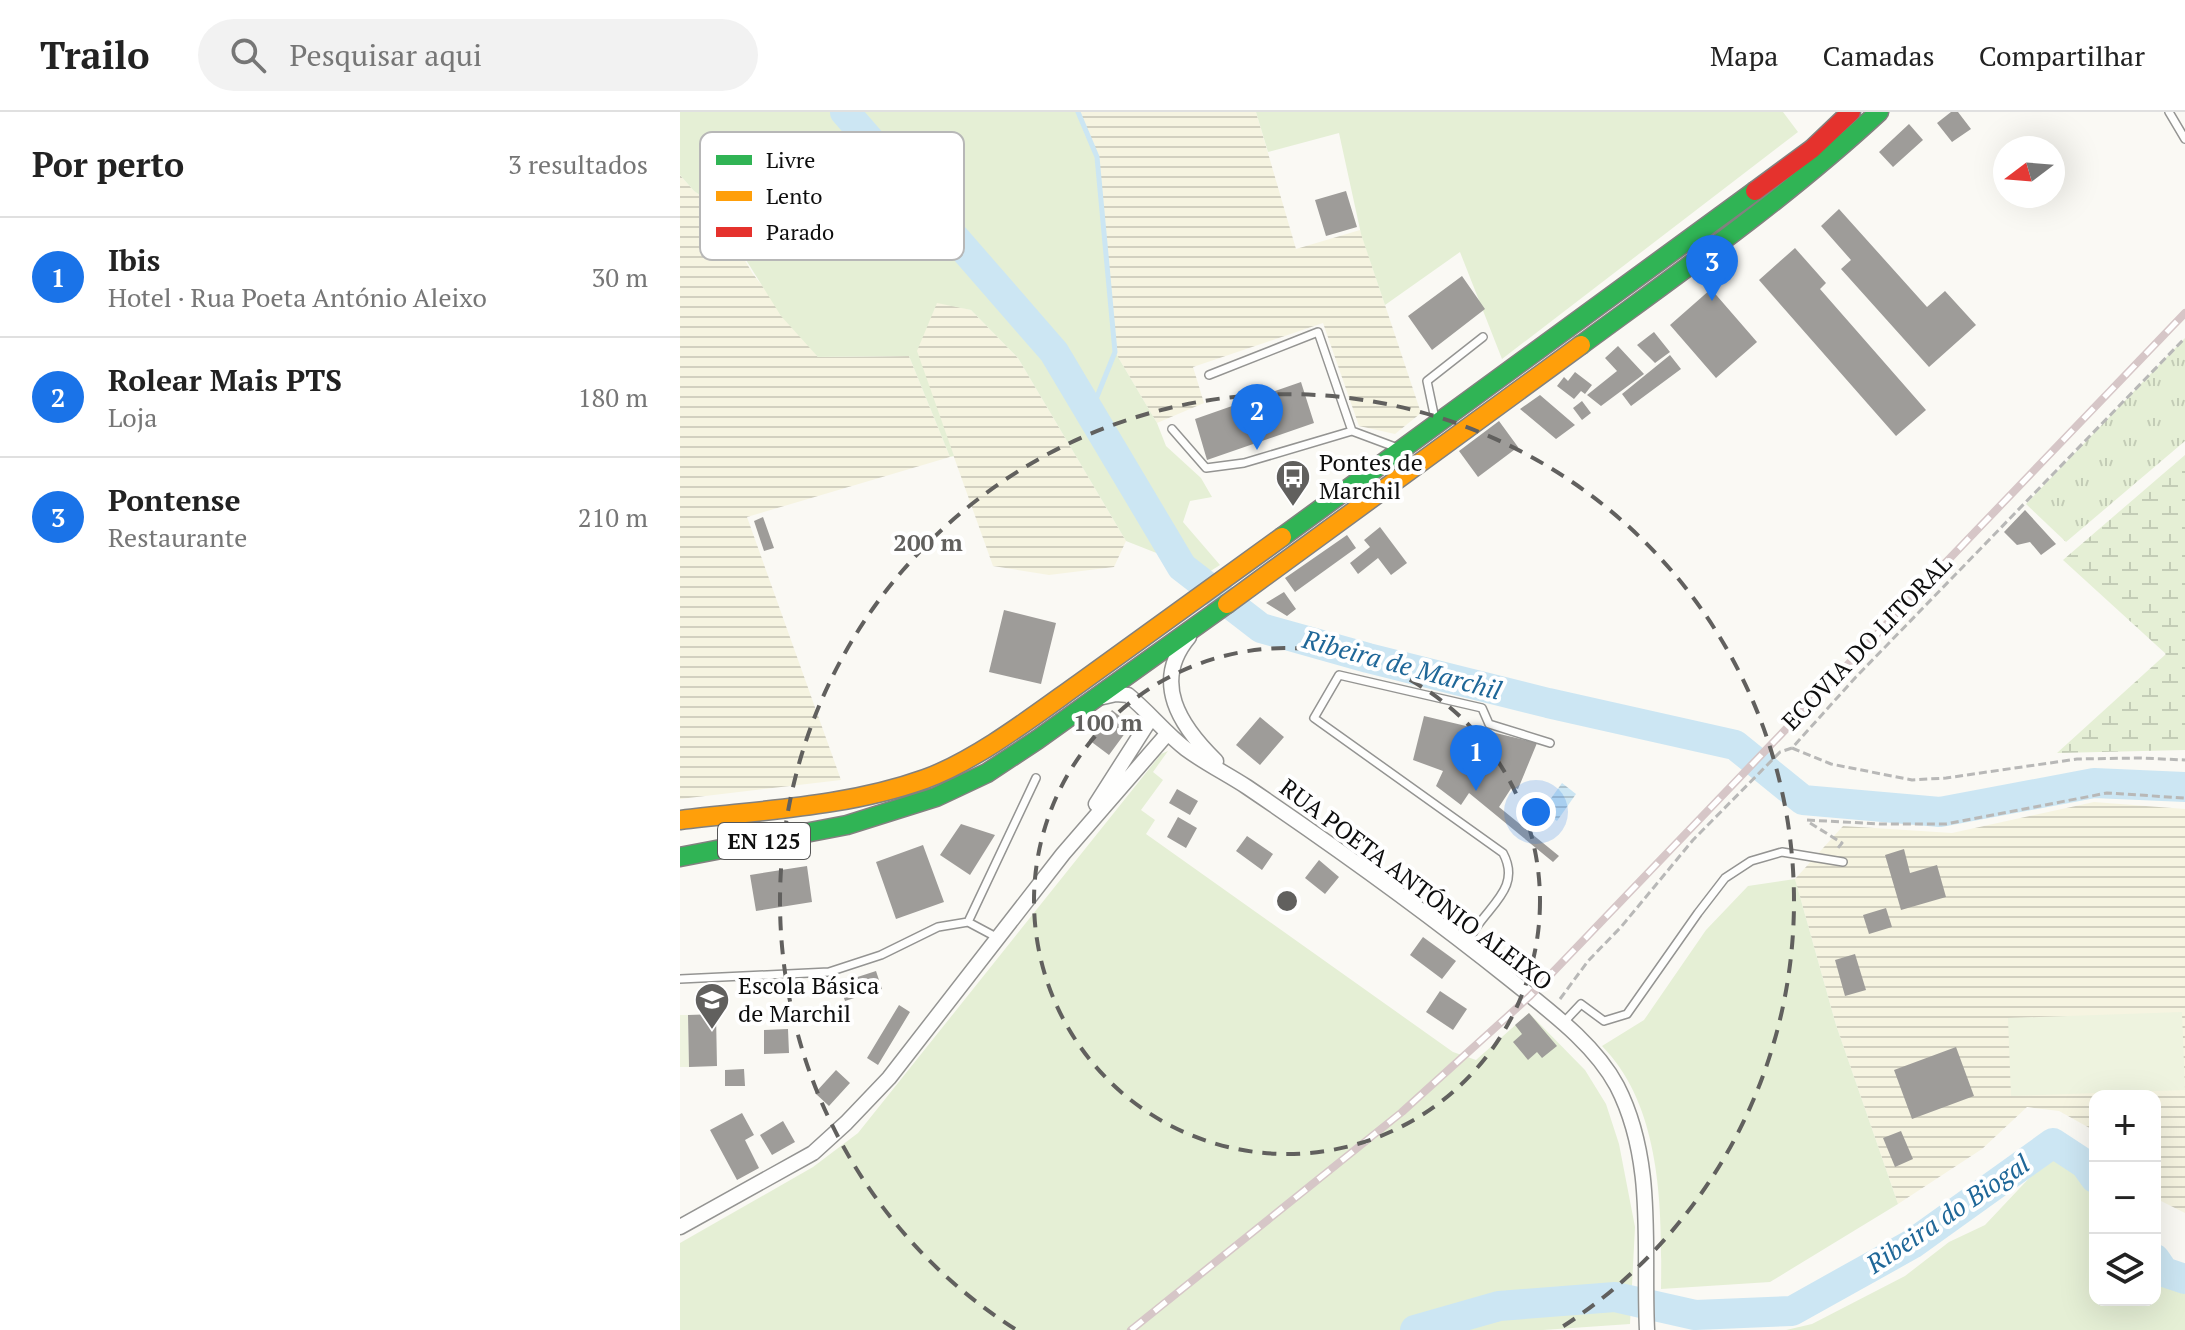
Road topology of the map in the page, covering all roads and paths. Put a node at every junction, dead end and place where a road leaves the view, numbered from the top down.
1 (1851, 112) edge
2 (1879, 112) edge
3 (2169, 112) edge
4 (2185, 139) edge
5 (1483, 337) dead end
6 (2185, 338) edge
7 (1209, 375) dead end
8 (1436, 424) junction
9 (1172, 429) dead end
10 (1352, 431) junction
11 (1401, 450) junction
12 (1203, 621) junction
13 (1095, 699) junction
14 (1151, 718) junction
15 (1167, 734) junction
16 (1550, 743) dead end
17 (1792, 748) junction
18 (2185, 760) edge
19 (1036, 778) dead end
20 (1246, 787) junction
21 (2185, 798) edge
22 (680, 820) edge
23 (1063, 854) junction
24 (680, 857) edge
25 (1830, 860) junction
26 (1843, 862) dead end
27 (968, 922) junction
28 (998, 938) junction
29 (1467, 945) junction
30 (680, 979) edge
31 (1551, 1012) junction
32 (1562, 1023) junction
33 (680, 1227) edge
34 (1647, 1327) edge

1 - 8 main road
2 - 12 main road
3 - 4 lane
5 - 8 lane
6 - 17 path, ECOVIA DO LITORAL
7 - 10 lane
8 - 11 main road
9 - 10 lane
10 - 11 lane
11 - 22 main road
12 - 13 main road, EN 125
12 - 20 street, RUA POETA ANTÓNIO ALEIXO
13 - 14 street, RUA POETA ANTÓNIO ALEIXO
13 - 24 main road, EN 125
14 - 15 street, RUA POETA ANTÓNIO ALEIXO
14 - 23 street
15 - 20 street, RUA POETA ANTÓNIO ALEIXO
15 - 23 street
16 - 29 lane
17 - 18 path
17 - 31 path, ECOVIA DO LITORAL
19 - 27 lane
20 - 29 street, RUA POETA ANTÓNIO ALEIXO
21 - 25 path
23 - 28 street
25 - 26 lane
25 - 32 lane
27 - 28 lane
27 - 30 lane
28 - 33 street
29 - 31 street, RUA POETA ANTÓNIO ALEIXO
31 - 32 street, RUA POETA ANTÓNIO ALEIXO
32 - 34 street, RUA POETA ANTÓNIO ALEIXO

